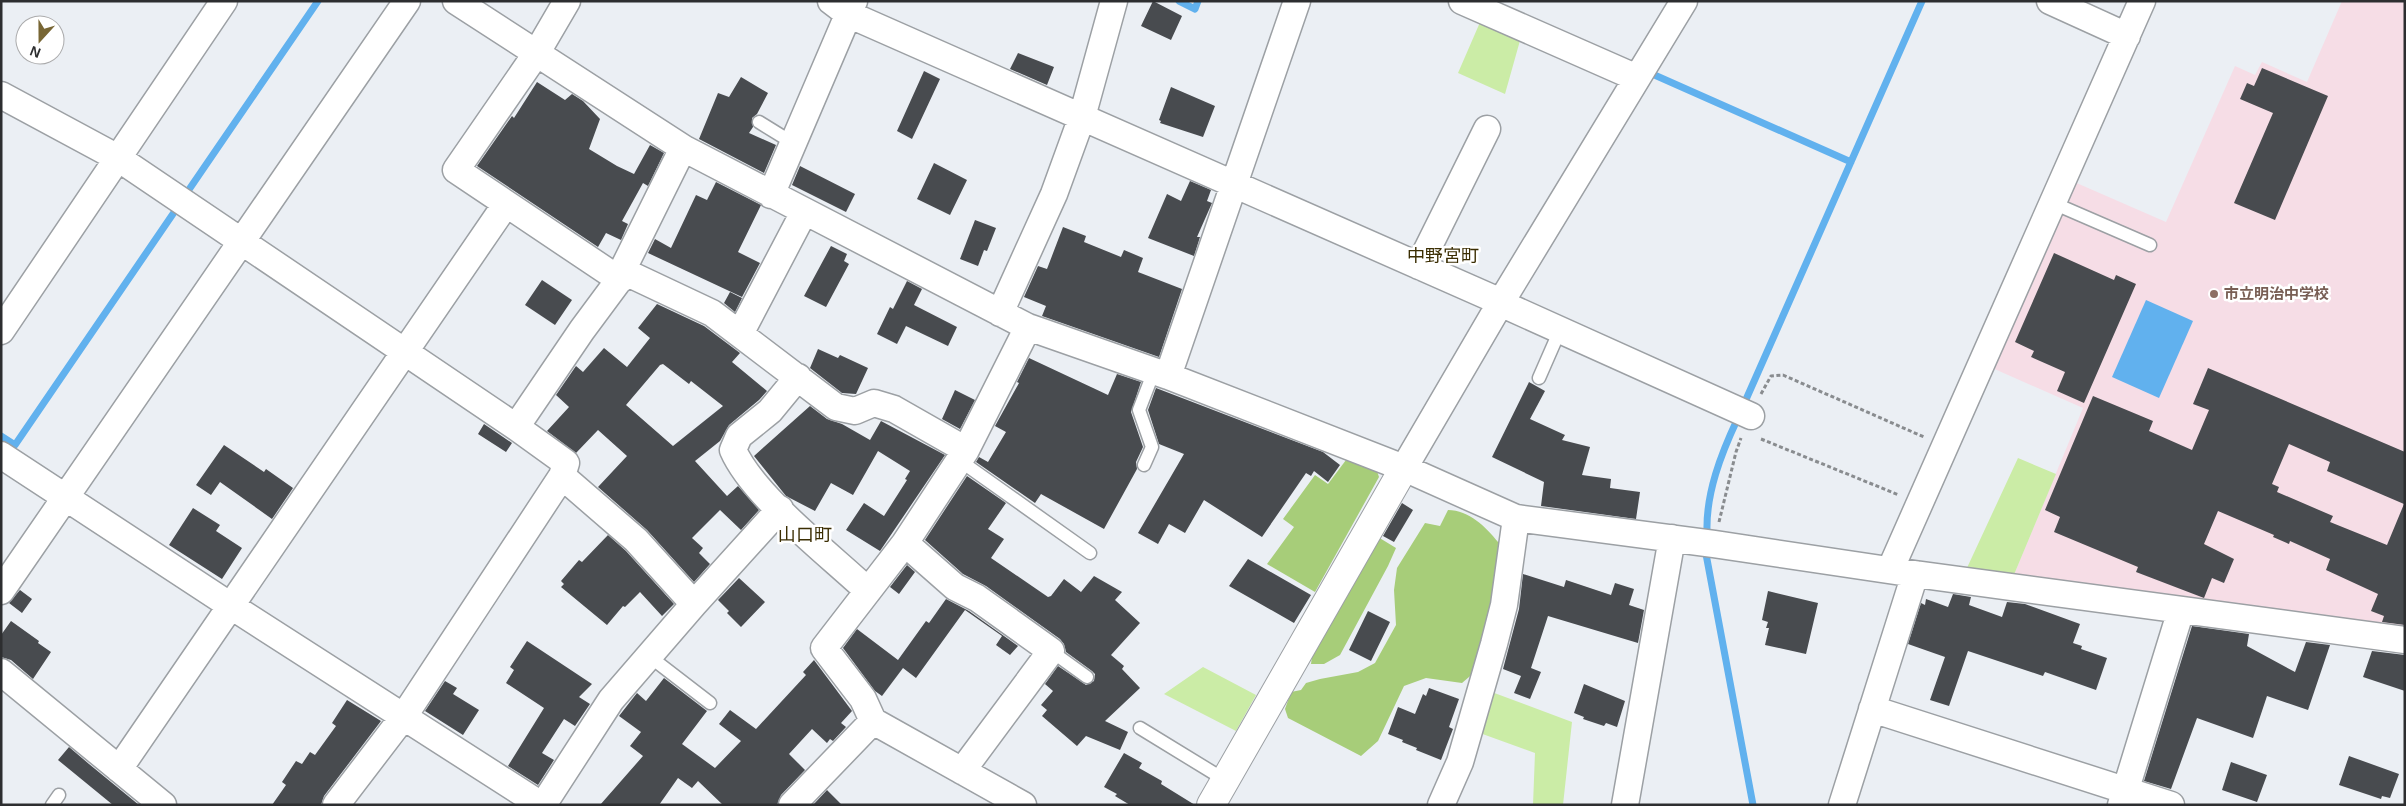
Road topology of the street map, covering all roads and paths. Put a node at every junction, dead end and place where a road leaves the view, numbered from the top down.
1 (224, 1) edge
2 (407, 1) edge
3 (456, 1) edge
4 (567, 1) edge
5 (1114, 1) edge
6 (1297, 1) edge
7 (1462, 1) edge
8 (2050, 1) edge
9 (2142, 1) edge
10 (1678, 3) edge
11 (844, 5) edge
12 (1512, 12) edge
13 (2127, 36) junction
14 (536, 54) junction
15 (1637, 78) junction
16 (1, 94) edge
17 (1082, 117) junction
18 (759, 122) dead end
19 (1487, 130) dead end
20 (793, 143) junction
21 (683, 148) junction
22 (118, 158) junction
23 (1233, 184) junction
24 (770, 195) junction
25 (2053, 203) junction
26 (506, 204) junction
27 (804, 212) junction
28 (242, 241) junction
29 (2150, 246) dead end
30 (1419, 266) junction
31 (623, 276) junction
32 (1500, 302) junction
33 (1000, 313) junction
34 (1028, 328) junction
35 (1560, 330) junction
36 (1, 331) edge
37 (740, 334) junction
38 (404, 352) junction
39 (1161, 374) junction
40 (798, 377) junction
41 (1539, 378) dead end
42 (1748, 424) junction
43 (516, 427) junction
44 (1945, 446) junction
45 (1, 455) edge
46 (963, 455) junction
47 (1144, 465) dead end
48 (1404, 468) junction
49 (562, 476) junction
50 (66, 497) junction
51 (1920, 503) junction
52 (780, 510) junction
53 (1516, 518) junction
54 (1672, 538) junction
55 (905, 542) junction
56 (1714, 544) junction
57 (1090, 553) dead end
58 (1903, 571) junction
59 (868, 590) junction
60 (1, 591) edge
61 (694, 604) junction
62 (230, 606) junction
63 (2181, 610) junction
64 (2405, 640) edge
65 (1052, 651) junction
66 (649, 656) junction
67 (1, 672) edge
68 (1087, 677) dead end
69 (710, 703) dead end
70 (1872, 709) junction
71 (404, 716) junction
72 (873, 721) junction
73 (1140, 728) dead end
74 (119, 768) junction
75 (962, 771) junction
76 (1225, 780) junction
77 (2123, 797) edge
78 (1012, 802) edge
79 (163, 805) edge
80 (336, 805) edge
81 (542, 805) edge
82 (792, 805) edge
83 (1211, 805) edge
84 (1441, 805) edge
85 (1625, 805) edge
86 (1842, 805) edge
87 (2172, 805) edge

1 - 22 street
2 - 28 street
3 - 14 street
4 - 14 street
5 - 17 street
6 - 23 street
7 - 12 street
8 - 13 street
9 - 13 street
10 - 15 street
11 - 17 street
11 - 20 street
12 - 15 street
13 - 25 street
14 - 21 street
14 - 26 street
15 - 32 street
16 - 22 street
17 - 23 street
17 - 33 street
18 - 20 lane
19 - 30 street
20 - 24 street
21 - 24 street
21 - 31 street
22 - 28 street
22 - 36 street
23 - 30 street
23 - 39 street
24 - 27 street
25 - 29 lane
25 - 44 street
26 - 31 street
26 - 38 street
27 - 33 street
27 - 37 street
28 - 38 street
28 - 50 street
30 - 32 street
31 - 37 street
31 - 43 street
32 - 35 street
32 - 48 street
33 - 34 street
34 - 39 street
34 - 46 street
35 - 41 lane
35 - 42 street
37 - 40 street
38 - 43 street
38 - 62 street
39 - 47 lane
39 - 48 street
40 - 46 street
40 - 52 street
42 - 44 path
42 - 51 path
42 - 56 path
43 - 49 street
44 - 51 street
45 - 50 street
46 - 55 street
46 - 57 lane
48 - 53 street
48 - 76 street
49 - 61 street
49 - 71 street
50 - 60 street
50 - 62 street
51 - 58 street
52 - 59 street
52 - 61 street
53 - 54 street
53 - 84 street
54 - 56 street
54 - 85 street
55 - 59 street
55 - 65 street
56 - 58 street
58 - 63 street
58 - 70 street
59 - 72 street
61 - 66 street
62 - 71 street
62 - 74 street
63 - 64 street
63 - 77 street
65 - 68 lane
65 - 75 street
66 - 69 lane
66 - 81 street
67 - 74 street
70 - 77 street
70 - 86 street
71 - 80 street
71 - 81 street
72 - 75 street
72 - 82 street
73 - 76 lane
74 - 79 street
75 - 78 street
76 - 83 street
77 - 87 street

